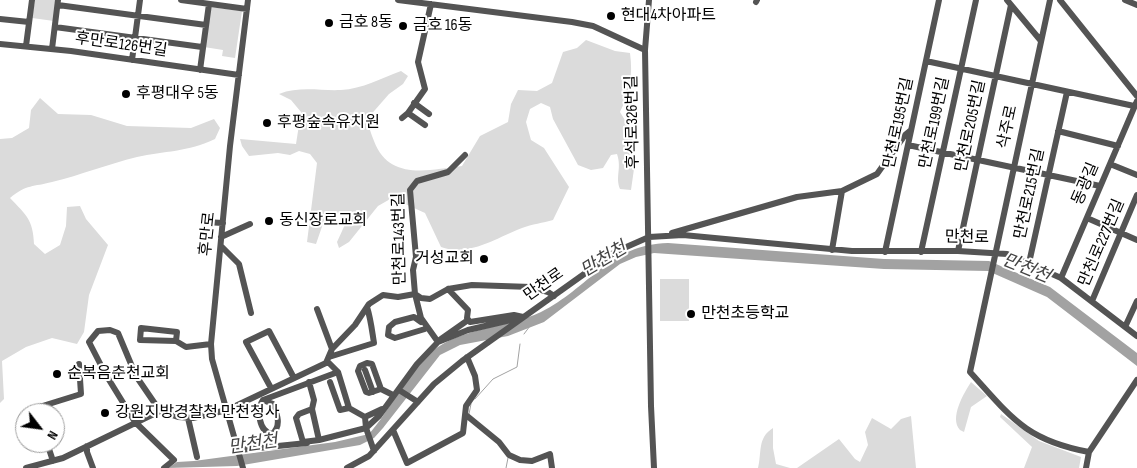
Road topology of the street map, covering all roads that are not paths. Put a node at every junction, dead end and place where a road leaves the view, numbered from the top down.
1 (32, 0) edge
2 (140, 0) edge
3 (181, 0) edge
4 (248, 0) edge
5 (398, 0) edge
6 (649, 0) edge
7 (939, 0) edge
8 (976, 0) edge
9 (1050, 0) edge
10 (1060, 0) edge
11 (1125, 0) edge
12 (58, 2) edge
13 (1009, 3) edge
14 (209, 4) junction
15 (431, 4) junction
16 (1137, 5) edge
17 (247, 9) junction
18 (138, 15) junction
19 (0, 19) edge
20 (30, 22) junction
21 (206, 25) junction
22 (55, 27) junction
23 (135, 37) junction
24 (1041, 41) junction
25 (0, 44) edge
26 (26, 46) junction
27 (202, 46) junction
28 (52, 49) junction
29 (645, 50) junction
30 (132, 60) junction
31 (926, 61) junction
32 (960, 69) junction
33 (200, 70) junction
34 (238, 75) junction
35 (996, 76) junction
36 (1032, 85) junction
37 (1067, 92) junction
38 (1137, 96) edge
39 (414, 103) junction
40 (1136, 104) edge
41 (408, 113) junction
42 (429, 114) dead end
43 (402, 118) dead end
44 (425, 125) dead end
45 (911, 130) junction
46 (1058, 131) junction
47 (908, 145) junction
48 (1118, 146) junction
49 (943, 153) junction
50 (465, 155) dead end
51 (979, 161) junction
52 (1110, 164) junction
53 (1014, 167) junction
54 (1049, 175) junction
55 (1137, 175) edge
56 (1100, 186) junction
57 (842, 191) junction
58 (1137, 195) edge
59 (1087, 218) junction
60 (205, 222) dead end
61 (223, 223) junction
62 (250, 224) dead end
63 (1121, 233) junction
64 (663, 235) junction
65 (222, 237) junction
66 (649, 240) junction
67 (1137, 240) edge
68 (221, 246) junction
69 (832, 250) junction
70 (958, 251) junction
71 (885, 252) junction
72 (921, 252) junction
73 (996, 252) junction
74 (1029, 263) junction
75 (1061, 278) junction
76 (448, 289) junction
77 (415, 294) junction
78 (554, 296) junction
79 (1137, 301) edge
80 (1092, 302) junction
81 (367, 307) junction
82 (317, 309) dead end
83 (251, 313) dead end
84 (522, 318) junction
85 (468, 320) junction
86 (1125, 327) junction
87 (425, 329) junction
88 (1137, 336) edge
89 (176, 341) junction
90 (438, 342) junction
91 (211, 344) junction
92 (332, 349) junction
93 (467, 357) junction
94 (328, 360) junction
95 (79, 364) dead end
96 (365, 370) dead end
97 (338, 372) junction
98 (294, 378) junction
99 (1137, 380) edge
100 (309, 382) junction
101 (330, 382) dead end
102 (271, 388) junction
103 (382, 389) junction
104 (400, 390) junction
105 (373, 392) junction
106 (393, 395) junction
107 (263, 400) junction
108 (414, 400) junction
109 (52, 403) edge
110 (350, 408) junction
111 (227, 410) junction
112 (312, 410) junction
113 (160, 411) junction
114 (466, 415) junction
115 (188, 418) junction
116 (365, 418) junction
117 (135, 422) junction
118 (366, 429) junction
119 (394, 430) junction
120 (319, 440) junction
121 (87, 446) junction
122 (239, 451) junction
123 (374, 451) junction
124 (1089, 452) junction
125 (50, 453) edge
126 (197, 457) dead end
127 (53, 461) junction
128 (243, 467) edge
129 (26, 468) edge
130 (93, 468) edge
131 (164, 468) edge
132 (347, 468) edge
133 (552, 468) edge
134 (654, 468) edge
135 (1086, 468) edge

1 - 20 street
2 - 18 street
3 - 14 street
4 - 17 street, 후만로
5 - 15 street
6 - 29 street, 후석로326번길
7 - 31 street, 만천로195번길
8 - 32 street, 만천로199번길
9 - 24 street, 삭주로
10 - 38 street
11 - 16 street
12 - 18 street
12 - 22 street
13 - 24 street
13 - 35 street, 만천로205번길
14 - 17 street
14 - 21 street
15 - 29 street
15 - 39 street
17 - 34 street, 후만로
18 - 21 street
18 - 23 street
19 - 20 street
20 - 26 street
21 - 27 street
22 - 23 street
22 - 28 street
23 - 27 street
23 - 30 street
24 - 36 street, 삭주로
25 - 26 street, 후만로126번길
26 - 28 street, 후만로126번길
27 - 33 street
28 - 30 street, 후만로126번길
29 - 66 street, 후석로326번길
30 - 33 street, 후만로126번길
31 - 32 street
31 - 45 street, 만천로195번길
32 - 35 street
32 - 49 street, 만천로199번길
33 - 34 street, 후만로126번길
34 - 61 street, 후만로
35 - 36 street
35 - 51 street, 만천로205번길
36 - 37 street
36 - 53 street, 삭주로
37 - 40 street
37 - 46 street, 만천로215번길
39 - 41 street
39 - 42 street
40 - 48 street, 동광길
41 - 43 street
41 - 44 street
45 - 47 street, 만천로195번길
45 - 57 street, 만천로
46 - 48 street, 만천로215번길
46 - 54 street, 만천로215번길
47 - 49 street
47 - 71 street, 만천로195번길
48 - 52 street, 동광길
49 - 51 street
49 - 72 street, 만천로199번길
50 - 77 street, 만천로143번길
51 - 53 street
51 - 70 street, 만천로205번길
52 - 55 street
52 - 56 street, 동광길
53 - 54 street
53 - 73 street, 삭주로
54 - 56 street
54 - 74 street, 만천로215번길
56 - 59 street, 동광길
57 - 64 street, 만천로
57 - 69 street
58 - 63 street, 만천로227번길
59 - 63 street
59 - 75 street, 동광길
60 - 61 street
61 - 65 street, 후만로
62 - 65 street
63 - 67 street
63 - 80 street, 만천로227번길
64 - 66 street, 만천로
64 - 69 street, 만천로
65 - 68 street, 후만로
66 - 78 street, 만천로
66 - 134 street, 후석로326번길
68 - 83 street
68 - 91 street, 후만로
69 - 71 street, 만천로
70 - 72 street, 만천로
70 - 73 street, 만천로
71 - 72 street, 만천로
73 - 74 street, 만천로
73 - 124 street, 삭주로
74 - 75 street, 만천로
75 - 80 street, 만천로
76 - 77 street, 만천로143번길
76 - 78 street, 만천로143번길
76 - 85 street
77 - 81 street, 만천로143번길
77 - 90 street
78 - 84 street, 만천로
79 - 86 street
80 - 86 street, 만천로
81 - 92 street, 만천로143번길
81 - 94 street
82 - 92 street
84 - 85 street
84 - 90 street
84 - 93 street, 만천로
85 - 90 street
86 - 88 street, 만천로
87 - 87 street
87 - 106 street
89 - 89 street
89 - 91 street
90 - 104 street
91 - 111 street, 후만로
92 - 94 street, 만천로143번길
93 - 108 street
93 - 114 street
94 - 97 street
94 - 98 street
95 - 109 street
96 - 105 street
97 - 100 street
97 - 110 street
98 - 102 street
98 - 102 street
99 - 124 street
100 - 107 street
100 - 112 street
101 - 110 street
102 - 111 street
103 - 105 street
103 - 105 street
103 - 106 street
104 - 108 street
104 - 118 street
106 - 116 street
107 - 107 street
108 - 119 street
110 - 116 street
111 - 115 street
111 - 122 street, 후만로
112 - 120 street
112 - 120 street
113 - 115 street
113 - 117 street
113 - 117 street
114 - 119 street
114 - 133 street
115 - 126 street
116 - 118 street
117 - 121 street
117 - 131 street
118 - 120 street
118 - 122 street
118 - 123 street
119 - 123 street
121 - 127 street
121 - 130 street
122 - 128 street, 후만로
123 - 132 street
124 - 135 street
125 - 127 street
127 - 129 street

